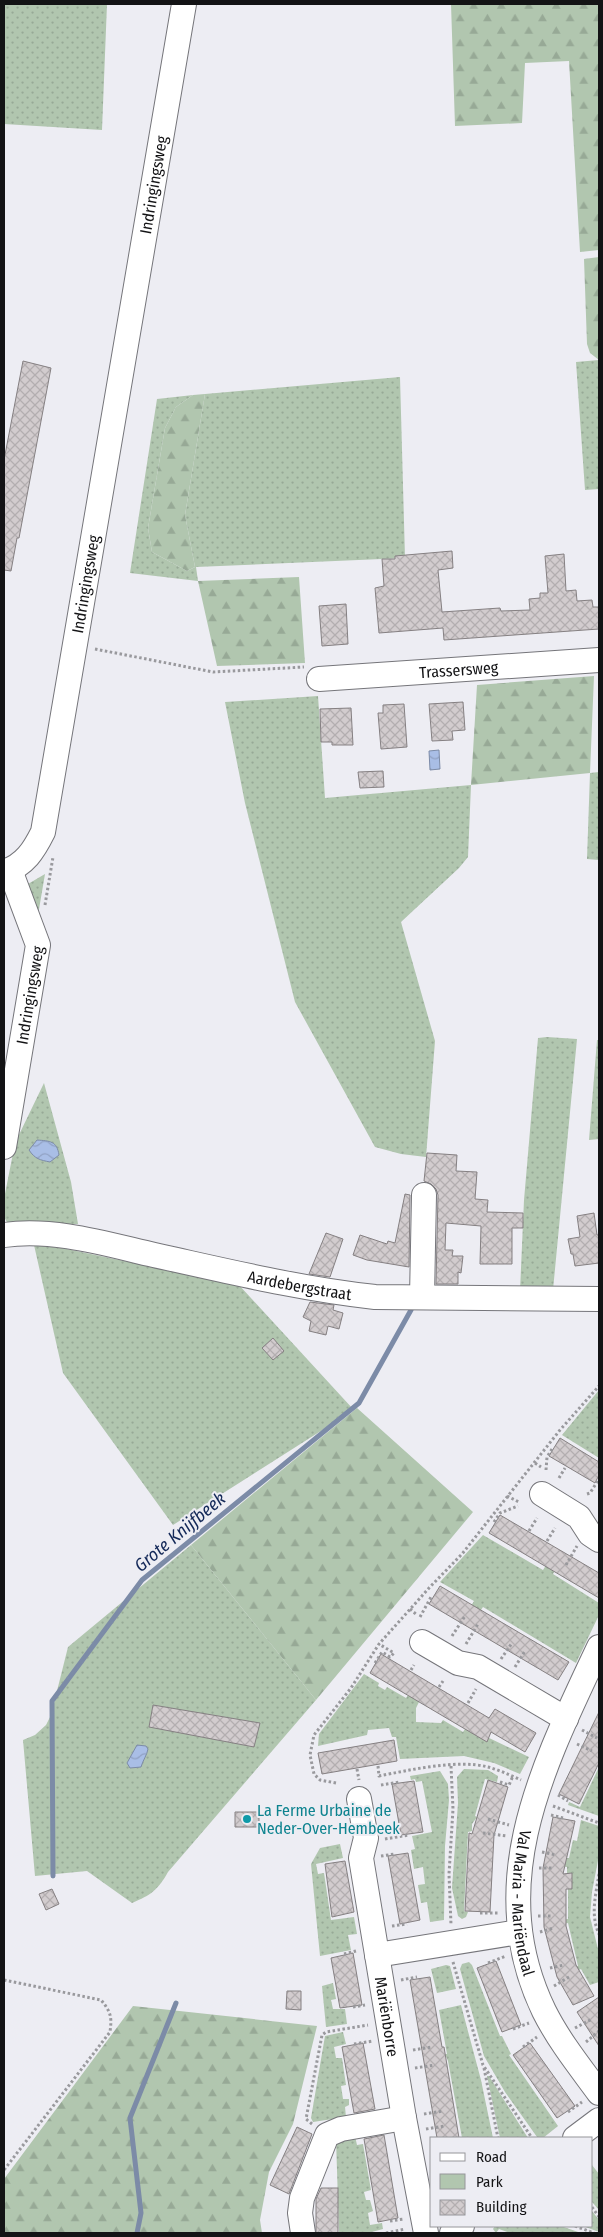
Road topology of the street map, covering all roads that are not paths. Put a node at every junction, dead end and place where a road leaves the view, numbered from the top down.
1 (184, 4) edge
2 (599, 660) edge
3 (316, 672) road end
4 (7, 871) edge
5 (4, 1147) edge
6 (424, 1195) dead end
7 (4, 1235) edge
8 (422, 1297) junction
9 (599, 1299) edge
10 (542, 1494) dead end
11 (589, 1541) edge
12 (422, 1642) dead end
13 (599, 1648) edge
14 (575, 1725) junction
15 (359, 1790) road end
16 (530, 1927) junction
17 (369, 1953) junction
18 (593, 2096) edge
19 (599, 2120) edge
20 (415, 2121) junction
21 (576, 2137) edge
22 (418, 2231) edge
23 (302, 2233) edge

1 - 4 street, Indringingsweg
2 - 3 street, Trassersweg
4 - 5 street, Indringingsweg
6 - 8 street
7 - 8 street, Aardebergstraat
8 - 9 street, Aardebergstraat
10 - 11 street
12 - 14 street
13 - 14 street, Val Maria - Mariëndaal
14 - 16 street, Val Maria - Mariëndaal
15 - 17 street, Mariënborre
16 - 17 street
16 - 18 street, Val Maria - Mariëndaal
17 - 20 street, Mariënborre
19 - 21 street
20 - 22 street, Mariënborre
20 - 23 street

